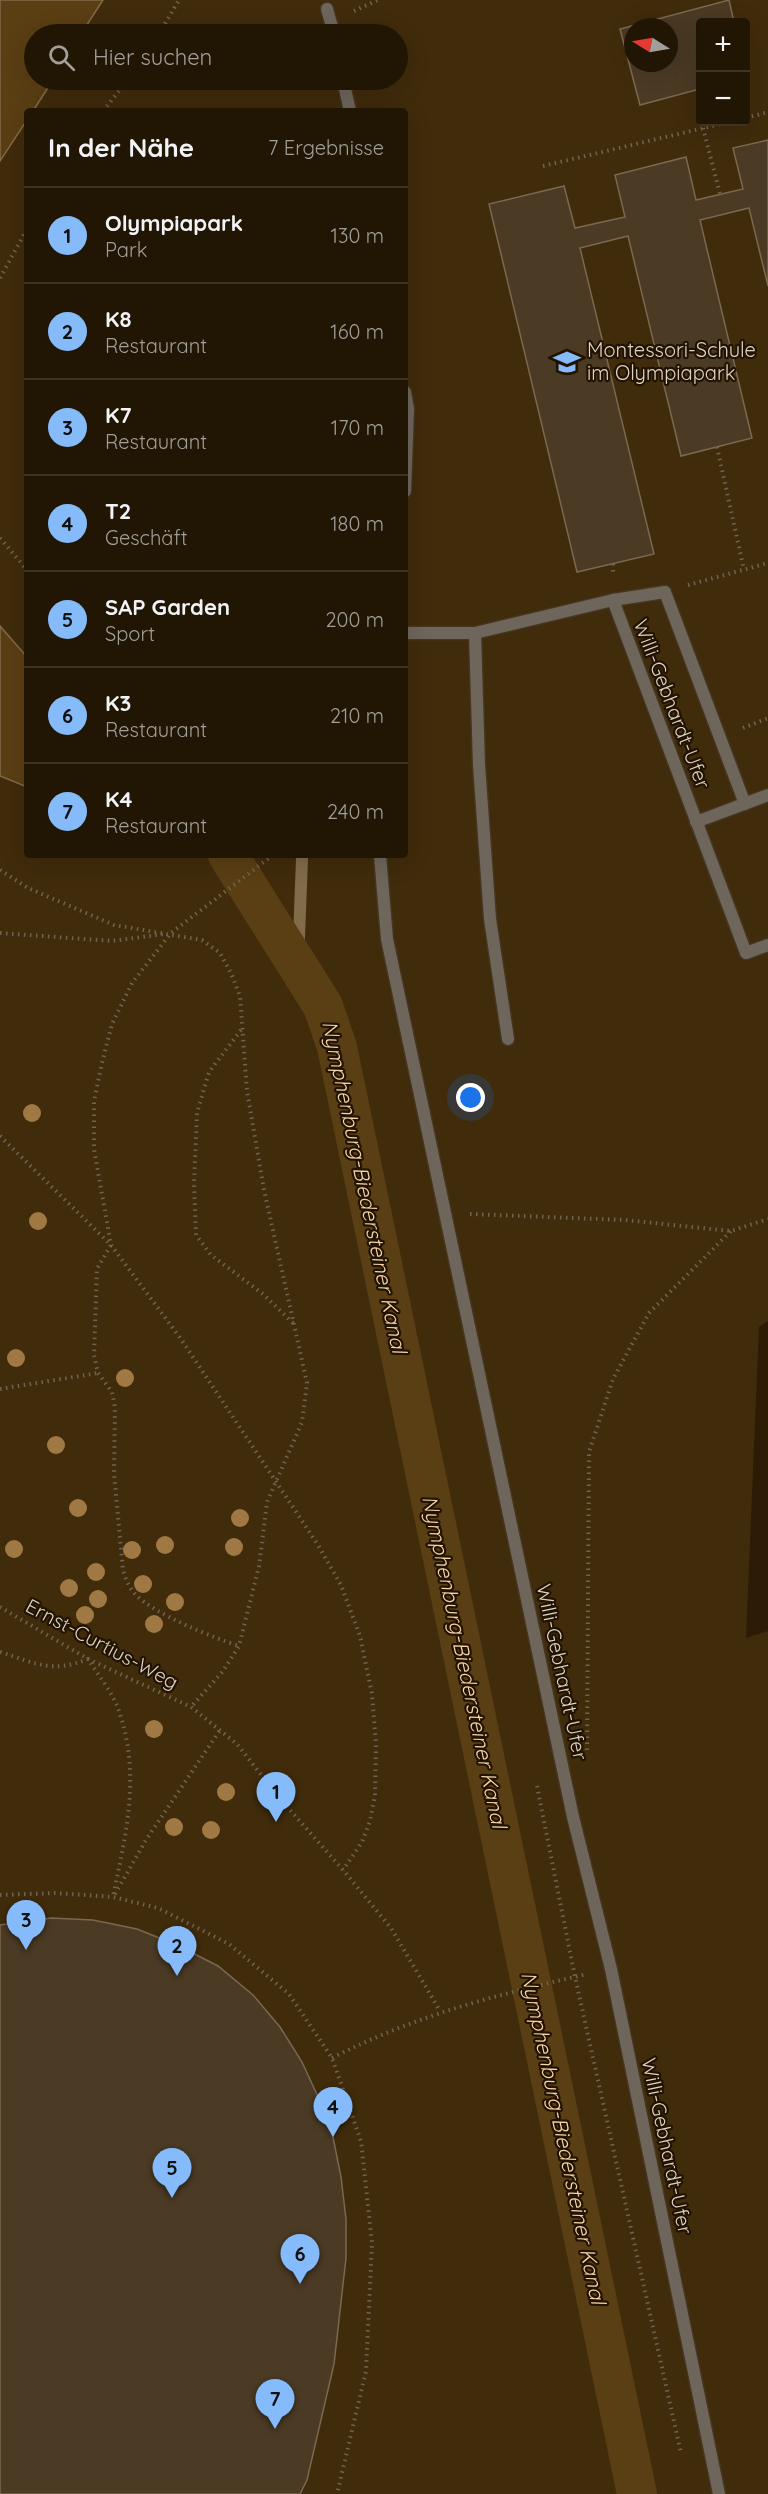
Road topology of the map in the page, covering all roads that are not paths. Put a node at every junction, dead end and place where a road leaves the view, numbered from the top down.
1 (327, 9) dead end
2 (331, 24) edge
3 (346, 90) edge
4 (349, 108) edge
5 (613, 600) junction
6 (408, 633) edge
7 (475, 633) junction
8 (768, 795) edge
9 (745, 804) junction
10 (696, 822) junction
11 (380, 858) edge
12 (768, 945) edge
13 (508, 1039) dead end
14 (719, 2494) edge

1 - 2 street
3 - 4 street
5 - 7 street, Willi-Gebhardt-Ufer
5 - 9 street, Willi-Gebhardt-Ufer
5 - 10 street, Willi-Gebhardt-Ufer
6 - 7 street, Willi-Gebhardt-Ufer
7 - 13 street
8 - 9 street, Willi-Gebhardt-Ufer
9 - 10 street, Willi-Gebhardt-Ufer
10 - 12 street, Willi-Gebhardt-Ufer
11 - 14 street, Willi-Gebhardt-Ufer

